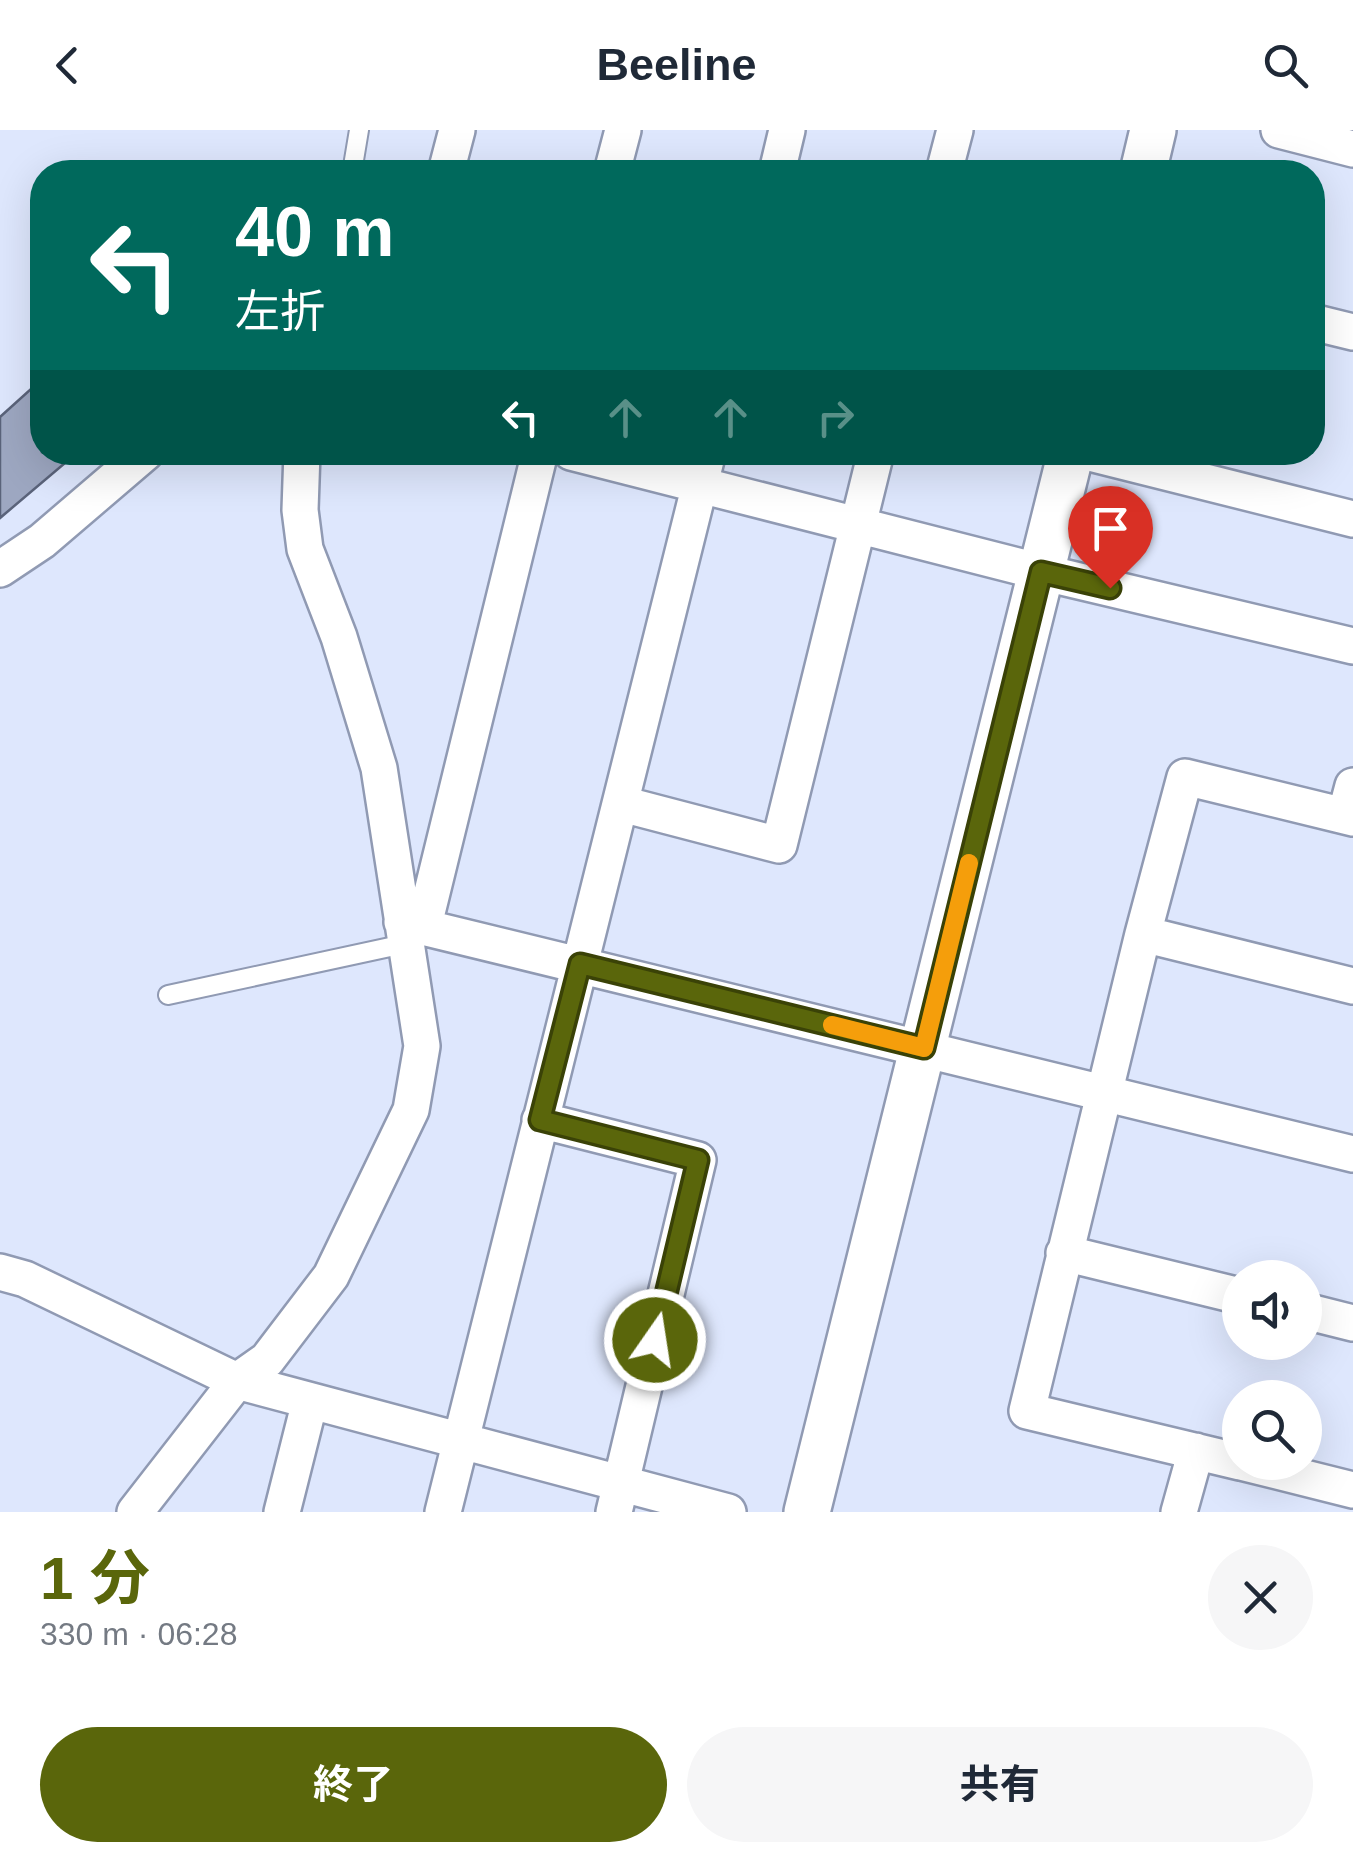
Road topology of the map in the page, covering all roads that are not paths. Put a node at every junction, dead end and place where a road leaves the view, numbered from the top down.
1 (359, 130) edge
2 (457, 130) edge
3 (623, 130) edge
4 (787, 130) edge
5 (955, 130) edge
6 (1153, 130) edge
7 (1279, 130) edge
8 (1353, 148) edge
9 (354, 160) edge
10 (449, 160) edge
11 (615, 160) edge
12 (780, 160) edge
13 (947, 160) edge
14 (1146, 160) edge
15 (1325, 325) edge
16 (1353, 332) edge
17 (131, 465) edge
18 (302, 465) edge
19 (536, 465) edge
20 (673, 465) edge
21 (873, 465) edge
22 (1068, 465) edge
23 (1139, 465) edge
24 (704, 469) edge
25 (1353, 518) edge
26 (859, 523) junction
27 (0, 569) edge
28 (1041, 572) junction
29 (1353, 646) edge
30 (622, 804) junction
31 (1350, 806) edge
32 (410, 930) junction
33 (1143, 934) junction
34 (580, 964) junction
35 (1353, 986) edge
36 (168, 995) dead end
37 (924, 1048) junction
38 (1106, 1092) junction
39 (540, 1120) junction
40 (1353, 1154) edge
41 (1064, 1253) junction
42 (0, 1272) edge
43 (1222, 1292) edge
44 (1322, 1315) edge
45 (1353, 1323) edge
46 (237, 1382) junction
47 (310, 1401) junction
48 (460, 1441) junction
49 (1196, 1451) junction
50 (1222, 1458) edge
51 (1313, 1480) edge
52 (1353, 1490) edge
53 (617, 1498) edge
54 (135, 1512) edge
55 (282, 1512) edge
56 (442, 1512) edge
57 (728, 1512) edge
58 (806, 1512) edge
59 (1179, 1512) edge

1 - 9 lane
2 - 10 street
3 - 11 street
4 - 12 street
5 - 13 street
6 - 14 street
7 - 8 street
15 - 16 street
17 - 27 street
18 - 32 street
19 - 32 street
20 - 24 street
21 - 26 street
22 - 28 street
23 - 25 street
24 - 26 street
24 - 30 street
26 - 28 street
26 - 30 street
28 - 29 street
28 - 37 street
30 - 34 street
31 - 33 street
32 - 34 street
32 - 36 lane
32 - 46 street
33 - 35 street
33 - 38 street
34 - 37 street
34 - 39 street
37 - 38 street
37 - 58 street
38 - 40 street
38 - 41 street
39 - 48 street
39 - 53 street
41 - 43 street
41 - 49 street
42 - 46 street
44 - 45 street
46 - 47 street
46 - 54 street
47 - 48 street
47 - 55 street
48 - 53 street
48 - 56 street
49 - 50 street
49 - 59 street
51 - 52 street
53 - 57 street

